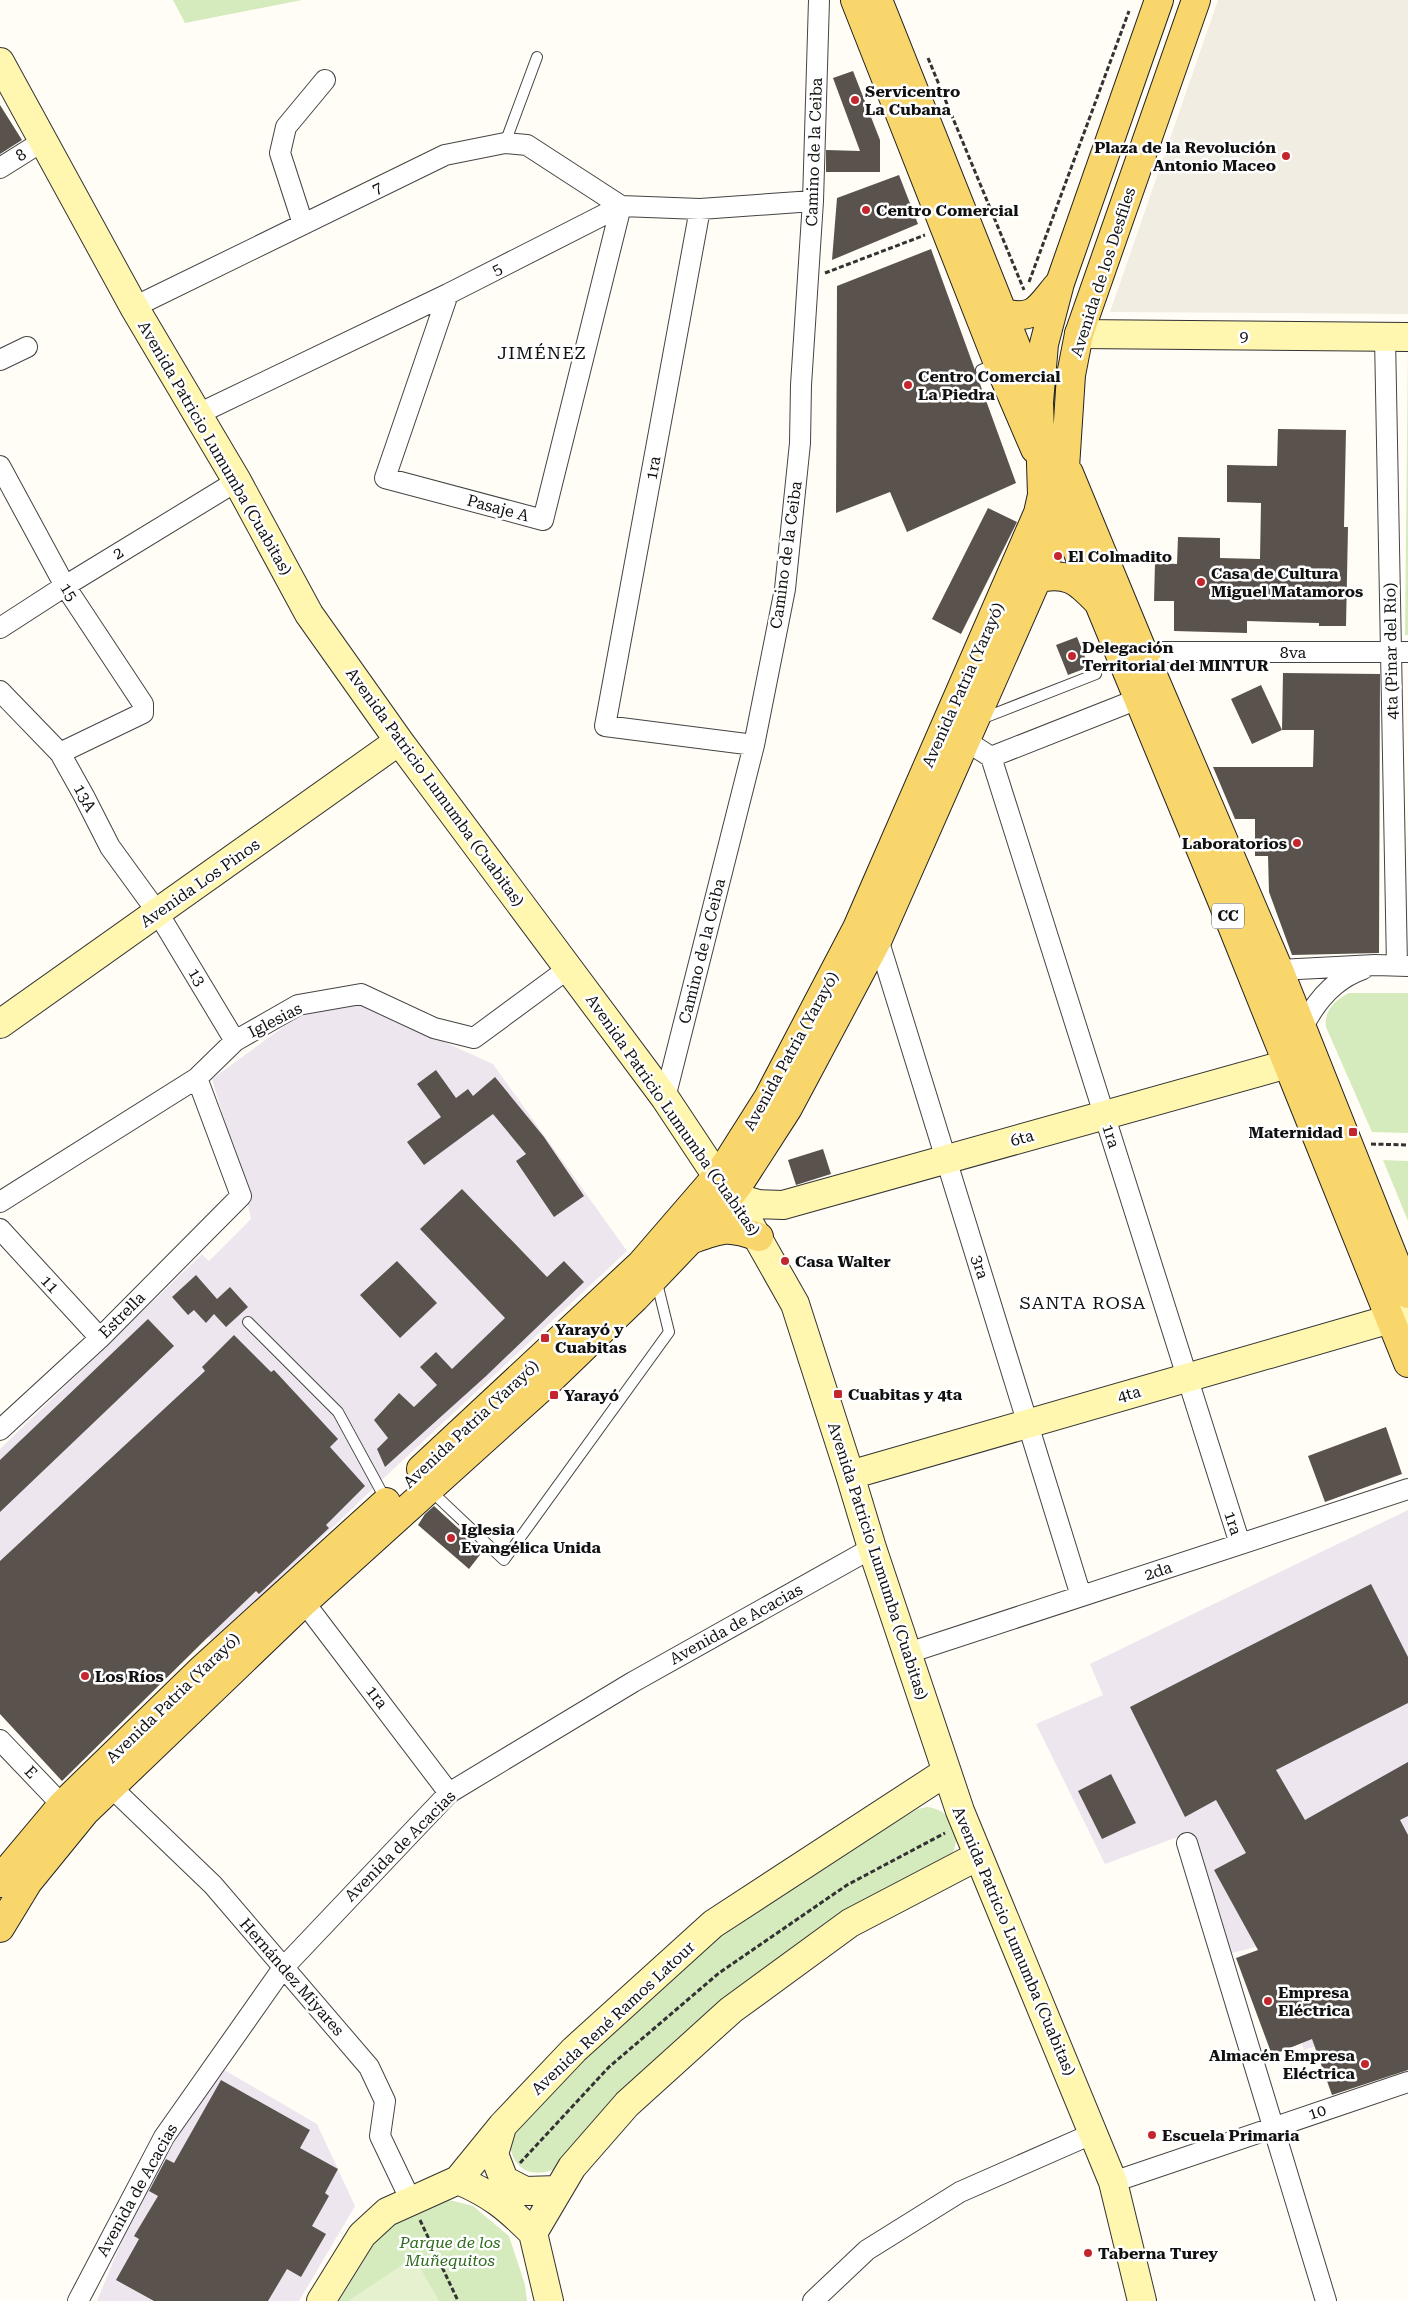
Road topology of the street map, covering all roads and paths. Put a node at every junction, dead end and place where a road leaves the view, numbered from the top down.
1 (819, 0) edge
2 (855, 0) edge
3 (878, 0) edge
4 (1159, 0) edge
5 (1196, 0) edge
6 (1130, 9) dead end
7 (926, 55) dead end
8 (537, 57) dead end
9 (0, 62) edge
10 (325, 80) dead end
11 (43, 141) junction
12 (505, 143) junction
13 (0, 168) edge
14 (813, 201) junction
15 (621, 206) junction
16 (700, 209) junction
17 (303, 224) junction
18 (944, 227) junction
19 (829, 272) dead end
20 (1060, 283) junction
21 (448, 294) junction
22 (134, 306) junction
23 (1002, 313) junction
24 (1079, 334) junction
25 (1396, 337) edge
26 (27, 347) dead end
27 (0, 360) edge
28 (1039, 402) junction
29 (198, 414) junction
30 (1053, 463) junction
31 (0, 466) edge
32 (237, 481) junction
33 (1062, 514) junction
34 (1038, 578) junction
35 (65, 586) junction
36 (1099, 603) junction
37 (0, 628) edge
38 (1131, 652) junction
39 (1399, 652) edge
40 (1096, 674) dead end
41 (0, 691) edge
42 (1138, 699) junction
43 (970, 731) junction
44 (399, 741) junction
45 (754, 745) junction
46 (60, 753) junction
47 (991, 757) junction
48 (158, 913) junction
49 (878, 939) junction
50 (1375, 965) junction
51 (1403, 966) edge
52 (569, 968) junction
53 (1279, 970) junction
54 (0, 1024) edge
55 (1302, 1029) junction
56 (236, 1041) junction
57 (1313, 1057) junction
58 (1287, 1064) junction
59 (197, 1078) junction
60 (664, 1098) junction
61 (1104, 1115) junction
62 (1348, 1143) junction
63 (1408, 1145) edge
64 (946, 1160) junction
65 (724, 1186) junction
66 (0, 1202) edge
67 (0, 1229) edge
68 (759, 1237) junction
69 (689, 1240) junction
70 (648, 1272) junction
71 (1408, 1294) edge
72 (1399, 1316) edge
73 (248, 1322) dead end
74 (100, 1338) junction
75 (1408, 1363) edge
76 (1187, 1377) junction
77 (1028, 1424) junction
78 (0, 1430) edge
79 (850, 1475) junction
80 (428, 1488) junction
81 (1408, 1489) edge
82 (391, 1510) junction
83 (1240, 1544) junction
84 (872, 1548) junction
85 (1081, 1596) junction
86 (304, 1602) junction
87 (908, 1653) junction
88 (209, 1677) junction
89 (0, 1740) edge
90 (946, 1772) junction
91 (111, 1787) junction
92 (450, 1792) junction
93 (62, 1805) junction
94 (948, 1832) dead end
95 (1187, 1842) dead end
96 (978, 1856) junction
97 (0, 1883) edge
98 (0, 1928) edge
99 (282, 1968) junction
100 (1408, 2082) edge
101 (502, 2126) junction
102 (1275, 2126) junction
103 (1094, 2133) junction
104 (518, 2165) dead end
105 (458, 2180) junction
106 (1113, 2182) junction
107 (558, 2190) junction
108 (411, 2201) junction
109 (533, 2233) junction
110 (78, 2301) edge
111 (321, 2301) edge
112 (458, 2301) edge
113 (549, 2301) edge
114 (813, 2301) edge
115 (1142, 2301) edge
116 (1326, 2301) edge

1 - 14 street, Camino de la Ceiba
2 - 18 main road, CC
3 - 23 main road, CC
4 - 20 main road, Avenida de los Desfiles
5 - 24 main road, Avenida de los Desfiles
6 - 7 path
8 - 12 lane
9 - 11 street, Avenida Patricio Lumumba (Cuabitas)
10 - 17 street
11 - 13 street, 8
11 - 22 street, Avenida Patricio Lumumba (Cuabitas)
12 - 15 street, 7
12 - 17 street, 7
14 - 16 street, 5
14 - 45 street, Camino de la Ceiba
15 - 16 street, 5
15 - 21 street, 5
15 - 21 street, Pasaje A
16 - 45 street, 1ra
17 - 22 street, 7
18 - 19 path
18 - 30 main road, CC
20 - 23 main road
20 - 28 main road, Avenida de los Desfiles
21 - 29 street, 5
22 - 29 street, Avenida Patricio Lumumba (Cuabitas)
23 - 28 main road, CC
24 - 25 street, 9
24 - 30 main road, Avenida de los Desfiles
25 - 39 street, 4ta (Pinar del Río)
26 - 27 street
28 - 30 main road, CC
29 - 32 street, Avenida Patricio Lumumba (Cuabitas)
30 - 33 main road
30 - 38 main road, CC
30 - 65 main road, Avenida Patria (Yarayó)
31 - 35 street, 15
32 - 35 street, 2
32 - 44 street, Avenida Patricio Lumumba (Cuabitas)
33 - 34 main road, Avenida Patria (Yarayó)
33 - 36 main road, CC
34 - 36 main road
34 - 43 main road, Avenida Patria (Yarayó)
35 - 37 street, 2
35 - 46 street, 15
36 - 38 main road, CC
38 - 39 street, 8va
38 - 42 main road, CC
38 - 53 main road, CC
39 - 51 street, 4ta (Pinar del Río)
40 - 43 lane
41 - 46 street, 13A
42 - 47 street
42 - 58 main road, CC
43 - 47 street
43 - 49 main road, Avenida Patria (Yarayó)
44 - 48 street, Avenida Los Pinos
44 - 52 street, Avenida Patricio Lumumba (Cuabitas)
45 - 60 street, Camino de la Ceiba
46 - 48 street, 13A
47 - 61 street, 1ra
48 - 54 street, Avenida Los Pinos
48 - 56 street, 13
49 - 64 street, 3ra
49 - 65 main road, Avenida Patria (Yarayó)
50 - 51 street
50 - 53 street
50 - 55 street
52 - 56 street, Iglesias
52 - 60 street, Avenida Patricio Lumumba (Cuabitas)
53 - 55 main road, CC
55 - 57 main road, CC
56 - 59 street, Iglesias
57 - 58 street, 6ta
57 - 62 main road, CC
58 - 61 street, 6ta
58 - 72 main road, CC
59 - 66 street, Iglesias
59 - 74 street, Estrella
60 - 65 street, Avenida Patricio Lumumba (Cuabitas)
61 - 64 street, 6ta
61 - 76 street, 1ra
62 - 63 path
62 - 71 main road, CC
64 - 65 street, 6ta
64 - 77 street, 3ra
65 - 68 street, Avenida Patricio Lumumba (Cuabitas)
65 - 69 main road, Avenida Patria (Yarayó)
65 - 70 main road, Avenida Patria (Yarayó)
67 - 74 street, 11
68 - 69 main road
68 - 79 street, Avenida Patricio Lumumba (Cuabitas)
69 - 70 main road, Avenida Patria (Yarayó)
70 - 80 main road, Avenida Patria (Yarayó)
70 - 80 lane
70 - 82 main road, Avenida Patria (Yarayó)
72 - 75 main road, CC
72 - 76 street, 4ta
73 - 82 lane
74 - 78 street, Estrella
76 - 77 street, 4ta
76 - 83 street, 1ra
77 - 79 street, 4ta
77 - 85 street, 3ra
79 - 84 street, Avenida Patricio Lumumba (Cuabitas)
80 - 82 main road, Avenida Patria (Yarayó)
81 - 83 street, 2da
82 - 86 main road, Avenida Patria (Yarayó)
82 - 88 main road, Avenida Patria (Yarayó)
83 - 85 street, 2da
84 - 87 street, Avenida Patricio Lumumba (Cuabitas)
84 - 92 street, Avenida de Acacias
85 - 87 street, 2da
86 - 88 main road, Avenida Patria (Yarayó)
86 - 92 street, 1ra
87 - 90 street, Avenida Patricio Lumumba (Cuabitas)
88 - 91 main road, Avenida Patria (Yarayó)
88 - 93 main road, Avenida Patria (Yarayó)
89 - 93 street, E
90 - 96 street, Avenida Patricio Lumumba (Cuabitas)
90 - 101 street, Avenida René Ramos Latour
91 - 98 main road, Avenida Patria (Yarayó)
91 - 99 street, Hernández Miyares
92 - 99 street, Avenida de Acacias
93 - 97 main road, Avenida Patria (Yarayó)
94 - 104 path
95 - 102 street
96 - 103 street, Avenida Patricio Lumumba (Cuabitas)
96 - 107 street
99 - 108 street, Hernández Miyares
99 - 110 street, Avenida de Acacias
100 - 102 street, 10
101 - 105 street, Avenida René Ramos Latour
101 - 107 street
102 - 106 street, 10
102 - 116 street
103 - 106 street, Avenida Patricio Lumumba (Cuabitas)
103 - 114 street
105 - 108 street, Avenida René Ramos Latour
105 - 109 street
106 - 115 street, Avenida Patricio Lumumba (Cuabitas)
107 - 109 street
108 - 111 street, Avenida René Ramos Latour
108 - 112 path
109 - 113 street

